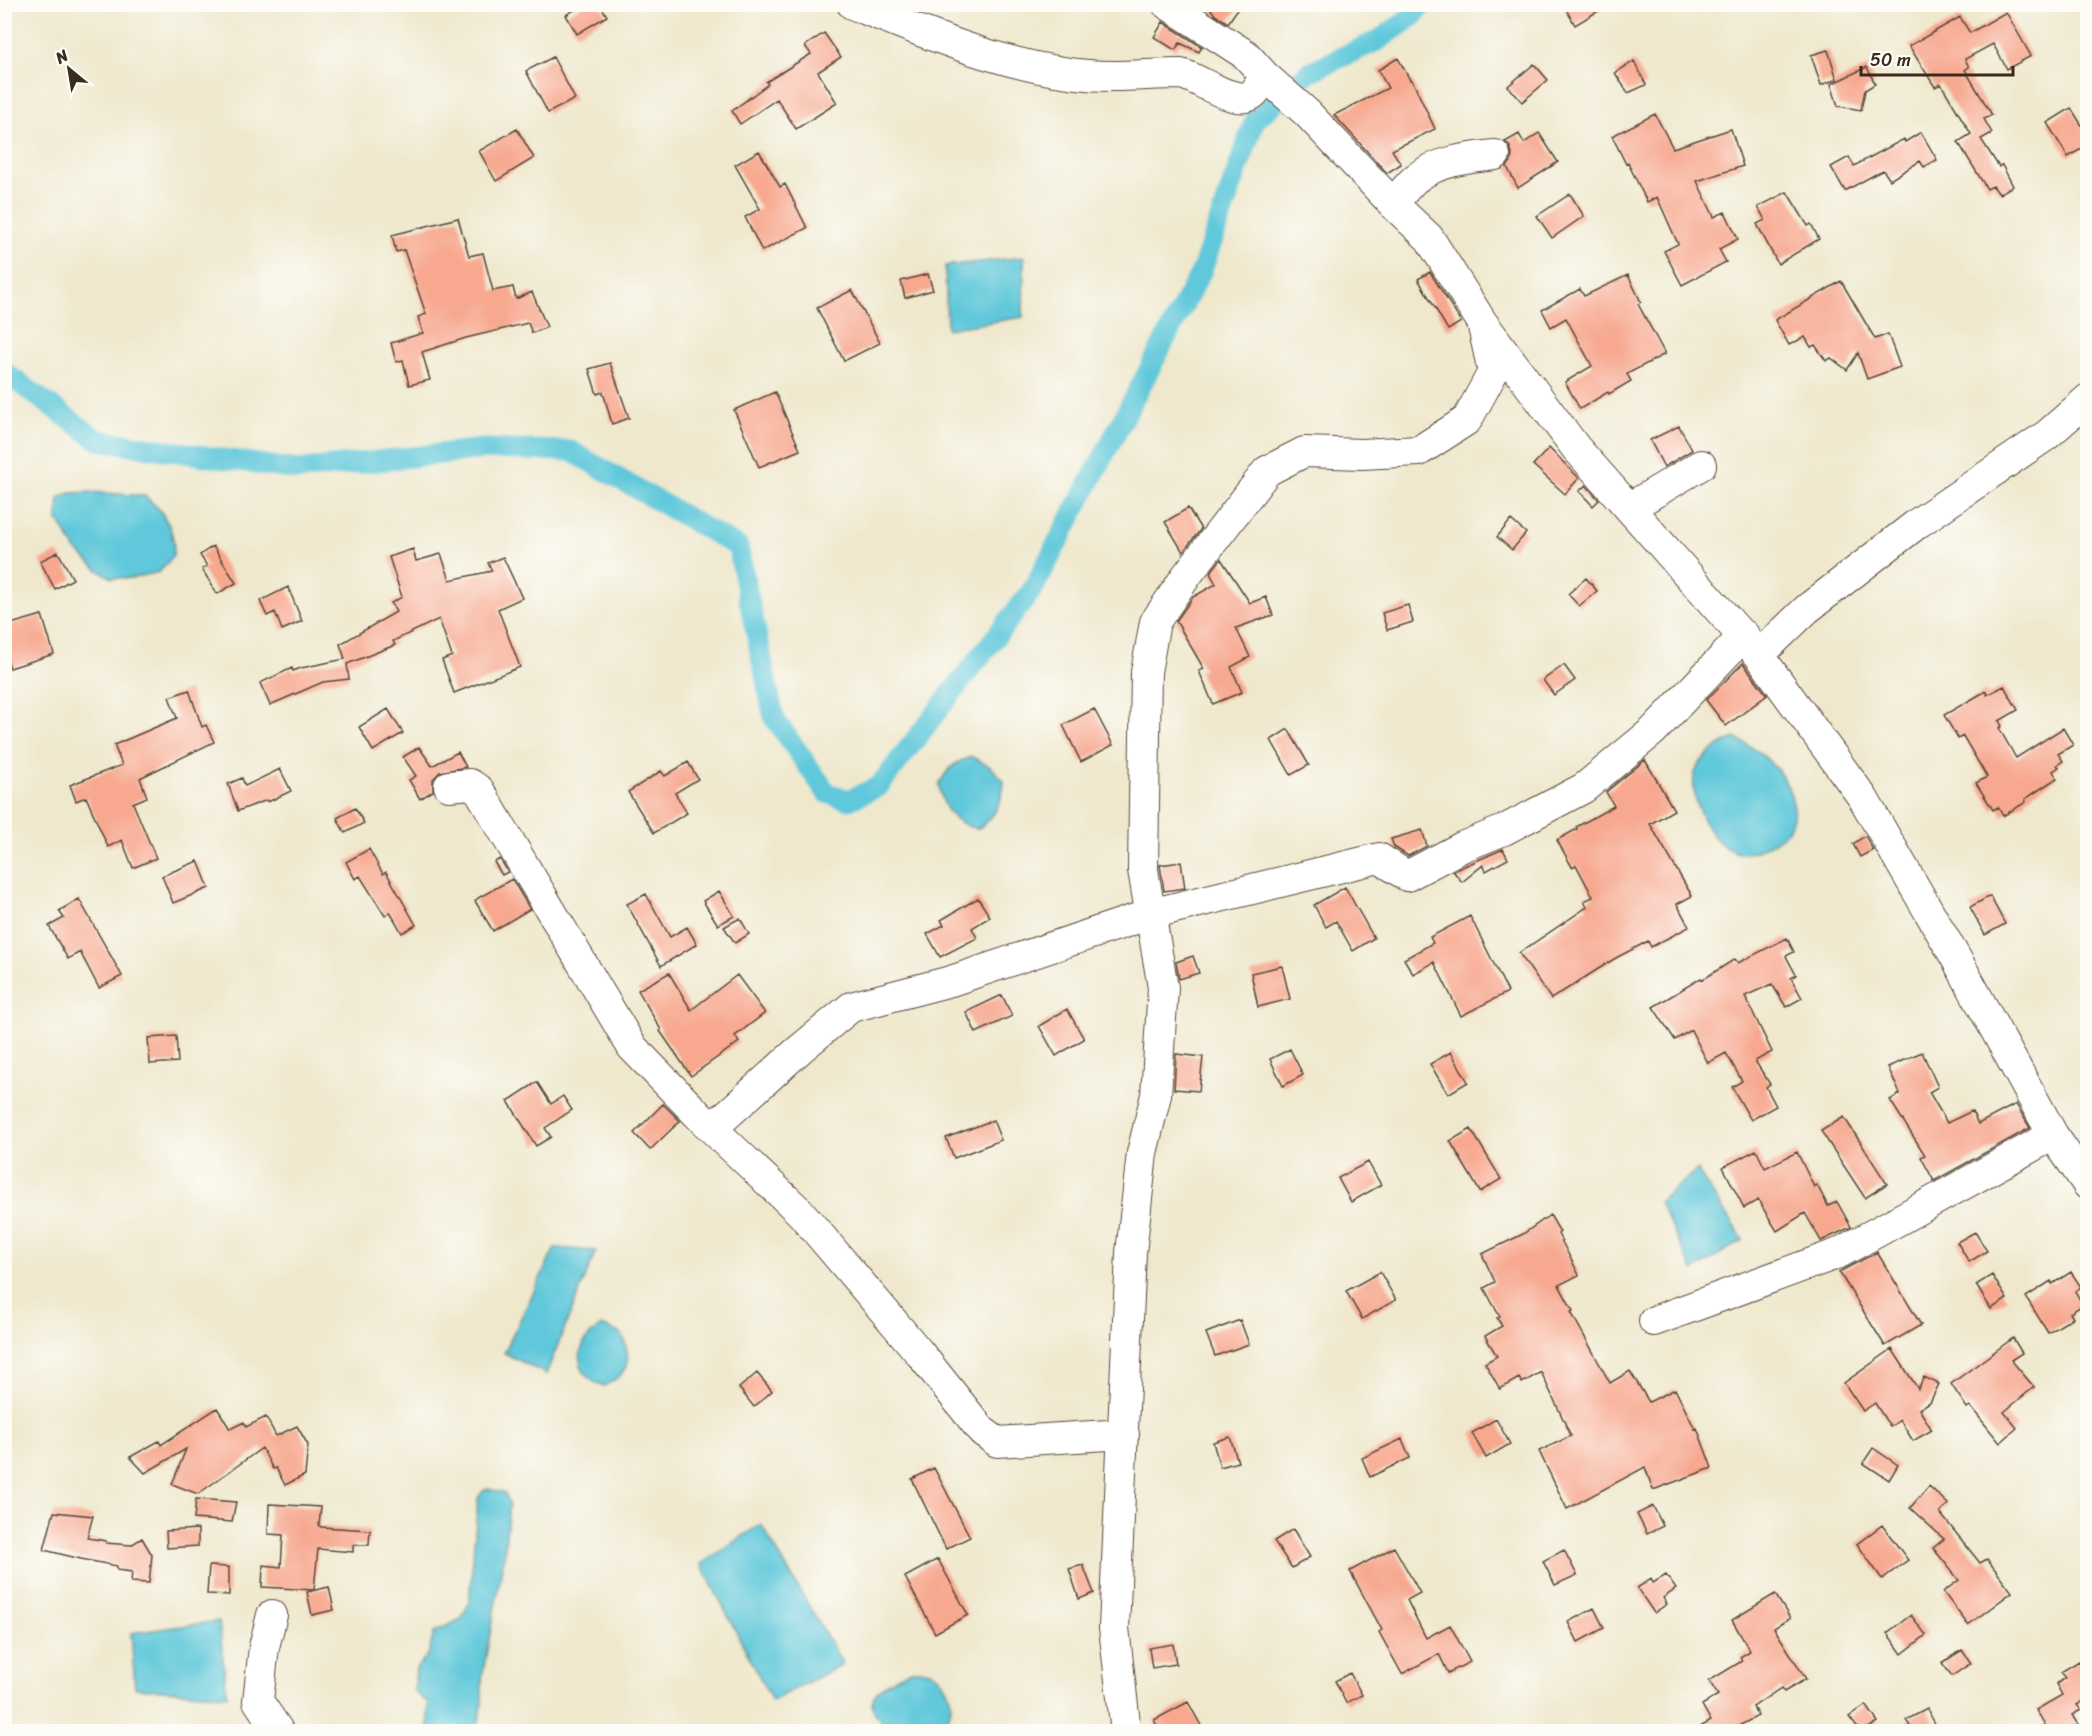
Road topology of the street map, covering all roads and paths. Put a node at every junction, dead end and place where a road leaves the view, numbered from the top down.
1 (852, 4) edge
2 (1180, 8) edge
3 (1264, 76) junction
4 (1495, 155) dead end
5 (1393, 204) junction
6 (1482, 322) junction
7 (2088, 399) edge
8 (1701, 465) dead end
9 (1629, 508) junction
10 (1752, 645) junction
11 (449, 786) dead end
12 (1150, 914) junction
13 (704, 1121) junction
14 (2053, 1135) junction
15 (2088, 1185) edge
16 (1654, 1321) dead end
17 (1124, 1434) junction
18 (272, 1614) dead end
19 (279, 1731) edge
20 (1126, 1731) edge

1 - 3 street
2 - 3 street
3 - 5 street
4 - 5 street
5 - 6 street
6 - 9 street
6 - 12 street
7 - 10 street
8 - 9 street
9 - 10 street
10 - 12 street
10 - 14 street
11 - 13 street
12 - 13 street
12 - 17 street
13 - 17 street
14 - 15 street
14 - 16 street
17 - 20 street
18 - 19 street

